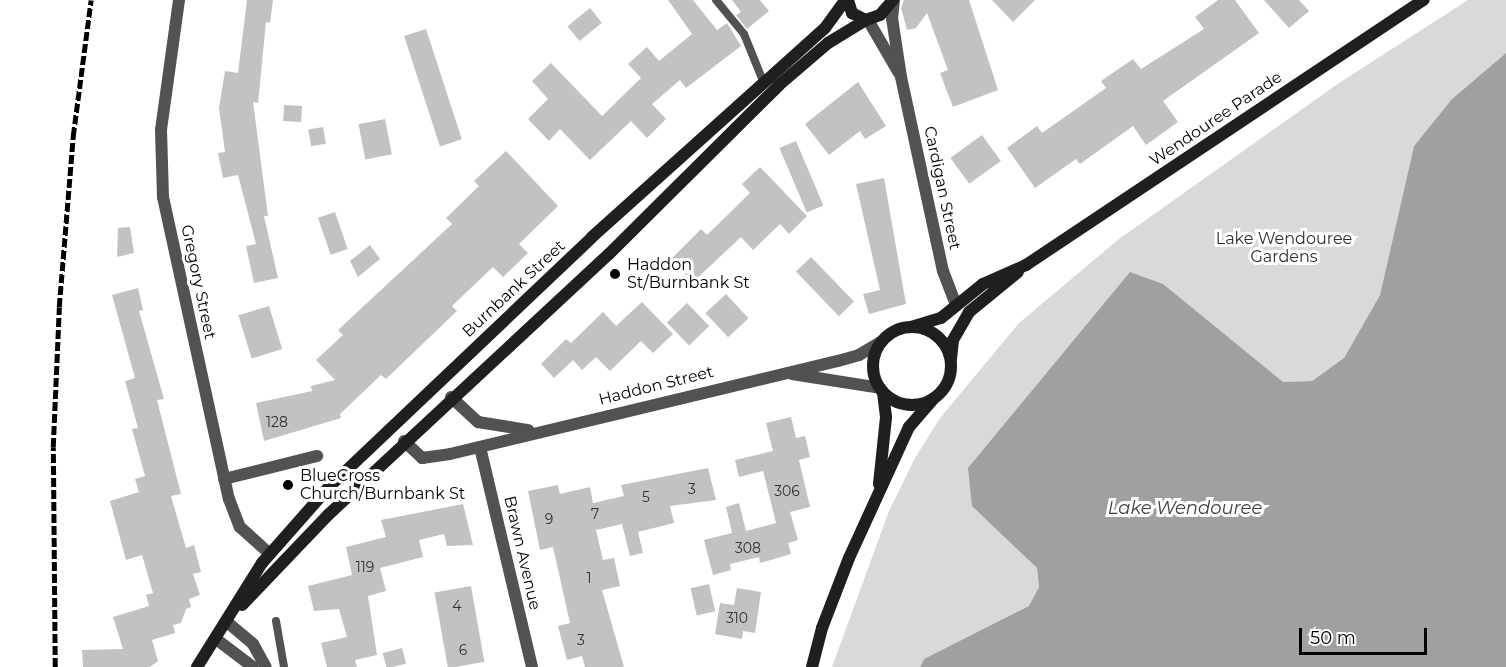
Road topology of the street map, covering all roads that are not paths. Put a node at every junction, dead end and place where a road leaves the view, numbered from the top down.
1 (179, 0) edge
2 (716, 0) edge
3 (847, 0) edge
4 (893, 0) edge
5 (1424, 0) edge
6 (867, 20) junction
7 (901, 77) junction
8 (763, 81) junction
9 (1026, 265) junction
10 (956, 305) junction
11 (911, 327) junction
12 (882, 341) junction
13 (950, 363) junction
14 (779, 373) junction
15 (438, 382) junction
16 (881, 390) junction
17 (451, 397) junction
18 (934, 398) junction
19 (399, 420) junction
20 (542, 429) junction
21 (404, 441) junction
22 (480, 447) junction
23 (317, 456) dead end
24 (224, 478) junction
25 (878, 497) junction
26 (269, 553) junction
27 (276, 621) dead end
28 (227, 622) junction
29 (216, 639) junction
30 (197, 667) edge
31 (254, 667) edge
32 (266, 667) edge
33 (284, 667) edge
34 (532, 667) edge
35 (812, 667) edge

1 - 24 street, Gregory Street
2 - 8 lane
3 - 6 main road
3 - 8 main road, Burnbank Street
4 - 6 main road, Burnbank Street
4 - 7 street, Cardigan Street
5 - 9 main road, Wendouree Parade
6 - 7 street, Cardigan Street
6 - 17 main road, Burnbank Street
7 - 10 street, Cardigan Street
8 - 15 main road, Burnbank Street
9 - 10 main road, Wendouree Parade
9 - 13 main road, Wendouree Parade
10 - 11 main road, Wendouree Parade
11 - 12 main road
11 - 13 main road
12 - 14 street, Haddon Street
12 - 16 main road
13 - 18 main road
14 - 16 street, Haddon Street
14 - 20 street, Haddon Street
15 - 17 main road
15 - 19 main road, Burnbank Street
16 - 18 main road
16 - 25 main road
17 - 20 street, Haddon Street
17 - 21 main road, Burnbank Street
18 - 25 main road
19 - 21 main road
19 - 26 main road, Burnbank Street
20 - 22 street, Haddon Street
21 - 22 street, Haddon Street
21 - 28 main road, Burnbank Street
22 - 34 street, Brawn Avenue
23 - 24 street
24 - 26 street, Gregory Street
25 - 35 main road
26 - 28 main road, Burnbank Street
27 - 33 lane
28 - 29 main road, Burnbank Street
28 - 32 street
29 - 30 main road, Burnbank Street
29 - 31 street

